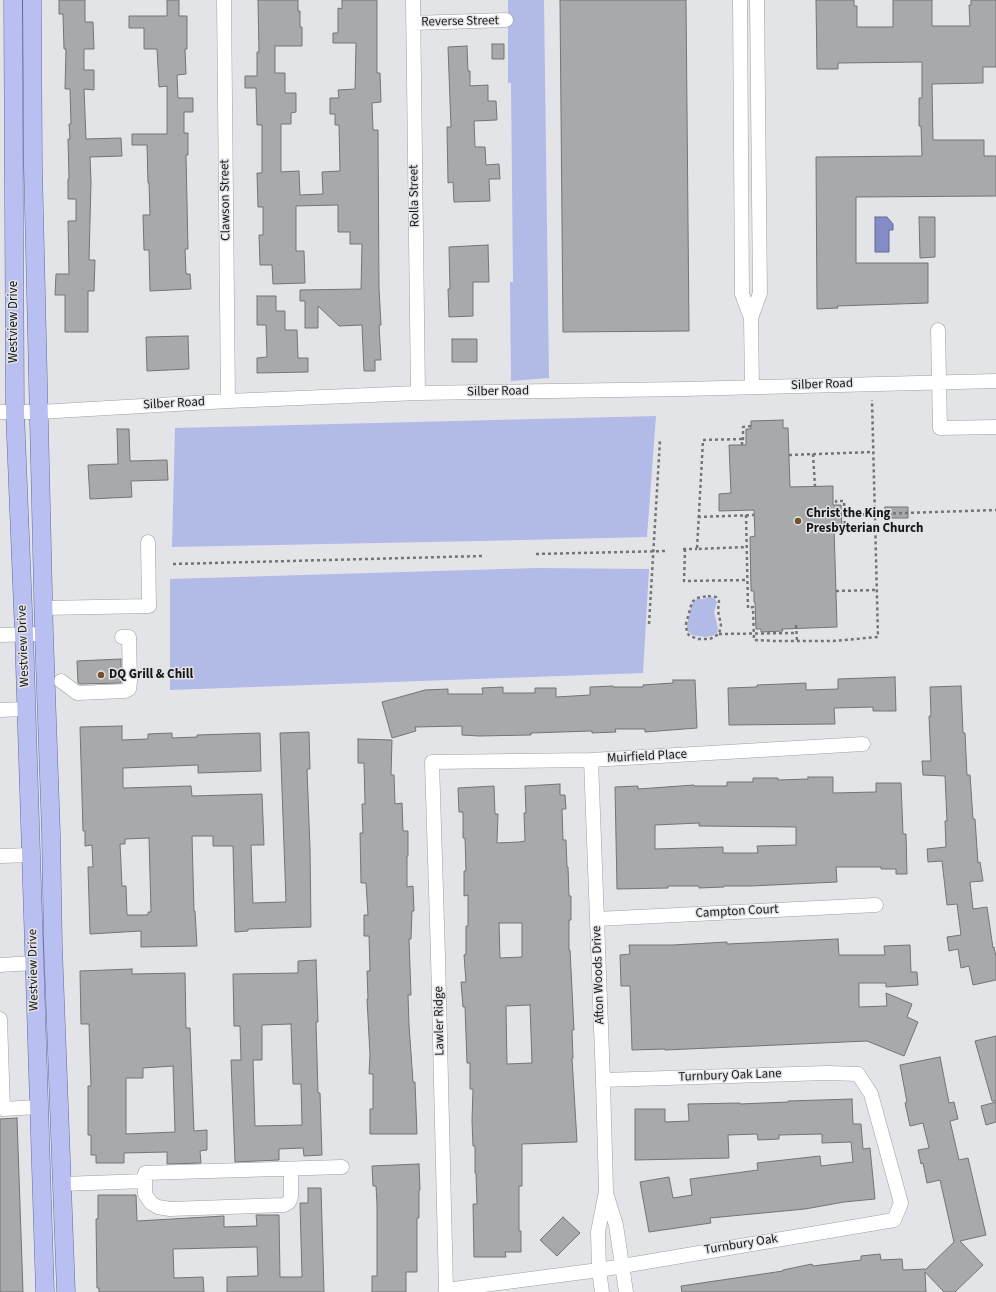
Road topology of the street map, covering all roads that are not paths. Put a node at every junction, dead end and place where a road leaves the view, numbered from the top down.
1 (13, 0) edge
2 (32, 0) edge
3 (224, 0) edge
4 (413, 0) edge
5 (740, 0) edge
6 (757, 0) edge
7 (757, 16) junction
8 (740, 17) junction
9 (506, 20) dead end
10 (413, 23) junction
11 (740, 90) junction
12 (757, 90) junction
13 (14, 165) junction
14 (33, 166) junction
15 (751, 318) junction
16 (938, 330) dead end
17 (996, 380) edge
18 (938, 382) junction
19 (752, 387) junction
20 (418, 393) junction
21 (228, 401) junction
22 (8, 412) edge
23 (39, 412) junction
24 (996, 427) edge
25 (148, 542) dead end
26 (43, 608) junction
27 (24, 634) junction
28 (44, 634) junction
29 (0, 635) edge
30 (122, 637) dead end
31 (62, 681) dead end
32 (26, 709) junction
33 (0, 710) edge
34 (863, 744) dead end
35 (591, 760) junction
36 (432, 762) joint
37 (31, 855) junction
38 (0, 856) edge
39 (876, 905) dead end
40 (597, 919) junction
41 (53, 946) junction
42 (34, 954) junction
43 (0, 965) edge
44 (0, 1019) edge
45 (858, 1074) joint
46 (603, 1080) junction
47 (38, 1107) junction
48 (342, 1167) dead end
49 (291, 1169) junction
50 (41, 1175) junction
51 (61, 1179) junction
52 (145, 1181) junction
53 (606, 1191) junction
54 (623, 1265) junction
55 (598, 1270) junction
56 (446, 1279) joint
57 (45, 1292) edge
58 (66, 1292) edge
59 (602, 1292) edge
60 (626, 1292) edge

1 - 13 main road, Westview Drive
2 - 14 main road, Westview Drive
3 - 21 street, Clawson Street
4 - 10 street, Rolla Street
5 - 8 street
6 - 7 street
7 - 8 street
7 - 12 street
8 - 11 street
9 - 10 street, Reverse Street
10 - 20 street, Rolla Street
11 - 12 street
11 - 15 street
12 - 15 street
13 - 14 main road
13 - 22 main road, Westview Drive
14 - 23 main road, Westview Drive
15 - 19 street
16 - 18 street
17 - 18 street, Silber Road
18 - 19 street, Silber Road
18 - 24 street
19 - 20 street, Silber Road
20 - 21 street, Silber Road
21 - 23 street, Silber Road
22 - 23 street, Silber Road
22 - 27 main road, Westview Drive
23 - 26 main road, Westview Drive
25 - 26 street
26 - 28 main road, Westview Drive
27 - 28 street
27 - 29 street
27 - 32 main road, Westview Drive
28 - 41 main road, Westview Drive
30 - 31 street
32 - 33 street
32 - 37 main road, Westview Drive
34 - 35 street, Muirfield Place
35 - 36 street, Muirfield Place
35 - 40 street, Afton Woods Drive
36 - 56 street, Lawler Ridge
37 - 38 street
37 - 42 main road, Westview Drive
39 - 40 street, Campton Court
40 - 46 street, Afton Woods Drive
41 - 42 main road
41 - 51 main road, Westview Drive
42 - 43 street
42 - 47 main road, Westview Drive
44 - 47 street
45 - 46 street, Turnbury Oak Lane
45 - 54 street, Turnbury Oak
46 - 53 street, Afton Woods Drive
47 - 50 main road, Westview Drive
48 - 49 street
49 - 52 street
49 - 52 street
50 - 51 street
50 - 57 main road, Westview Drive
51 - 52 street
51 - 58 main road, Westview Drive
53 - 54 street, Afton Woods Drive
53 - 55 street, Afton Woods Drive
54 - 55 street, Turnbury Oak
54 - 60 street, Afton Woods Drive
55 - 56 street, Turnbury Oak
55 - 59 street, Afton Woods Drive

